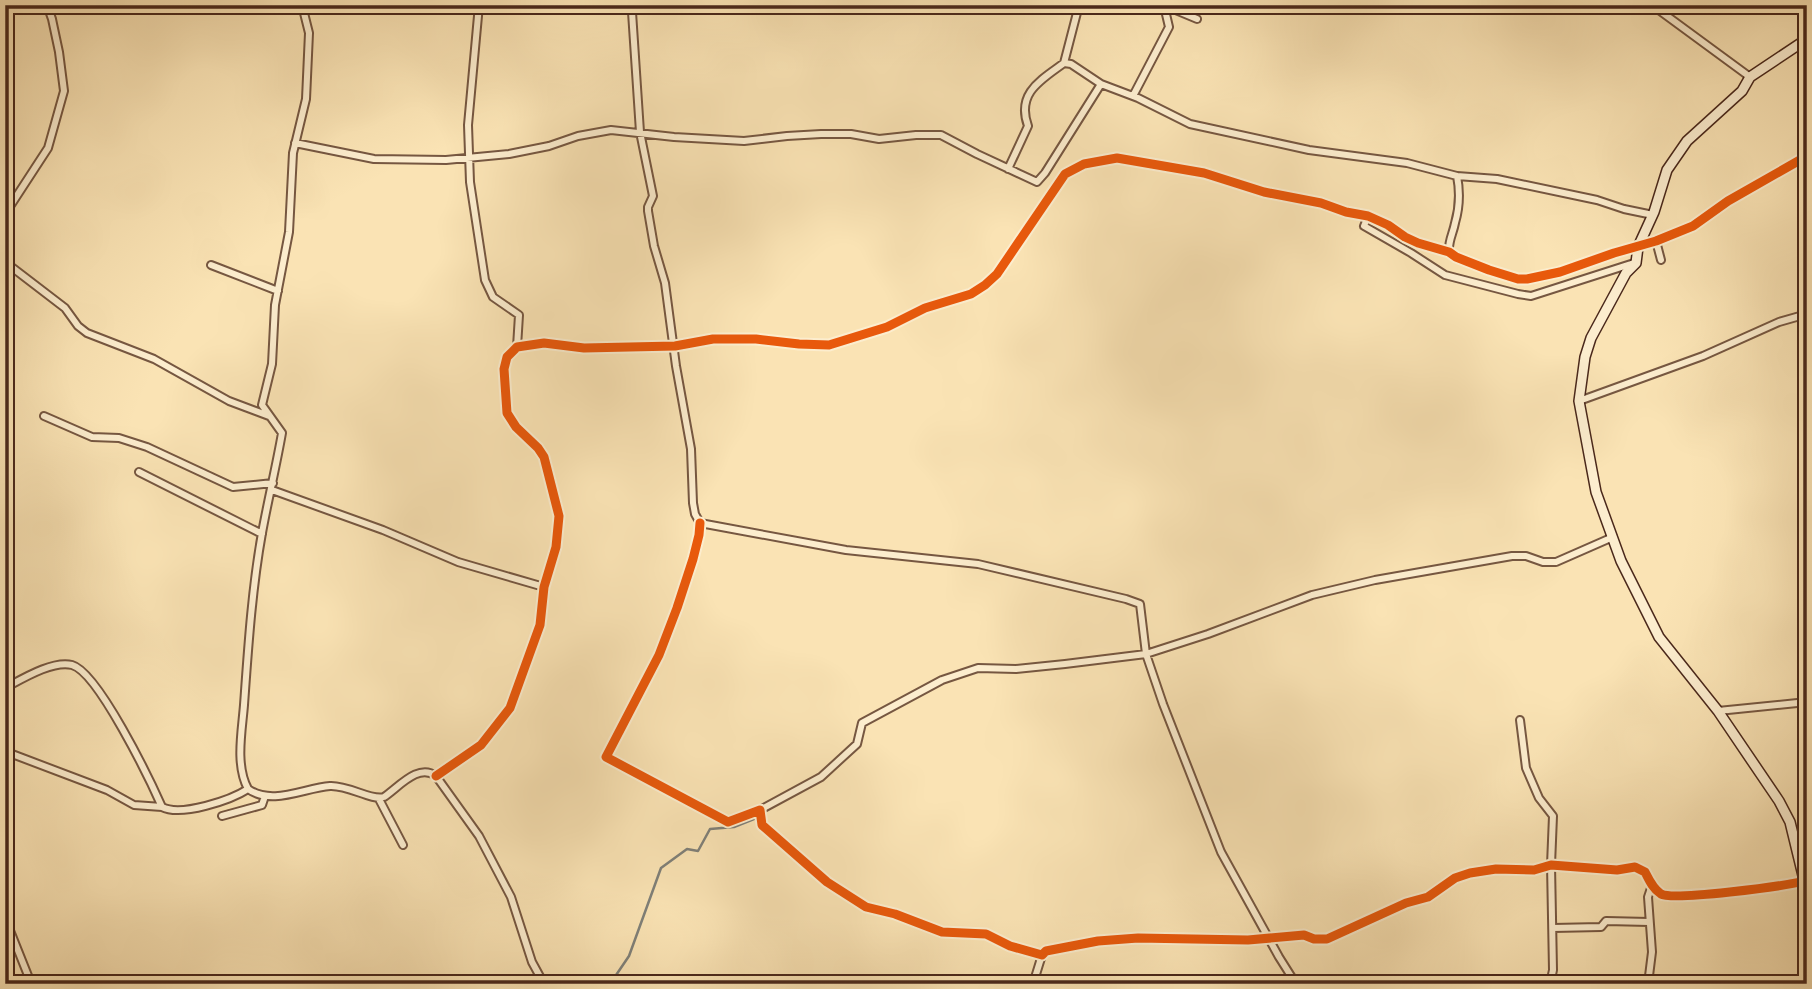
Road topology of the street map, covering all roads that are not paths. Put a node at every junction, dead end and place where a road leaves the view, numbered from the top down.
1 (47, 5) edge
2 (302, 5) edge
3 (479, 5) edge
4 (636, 5) edge
5 (1079, 5) edge
6 (1652, 5) edge
7 (1162, 7) edge
8 (1197, 19) dead end
9 (1807, 39) edge
10 (1064, 63) junction
11 (1750, 76) junction
12 (1101, 84) junction
13 (1133, 96) junction
14 (640, 132) junction
15 (295, 143) junction
16 (1807, 156) edge
17 (468, 159) junction
18 (1008, 169) junction
19 (1457, 176) junction
20 (1037, 182) junction
21 (1053, 189) junction
22 (5, 214) edge
23 (1653, 215) junction
24 (1368, 216) junction
25 (1656, 241) junction
26 (1638, 248) junction
27 (1449, 252) junction
28 (1661, 260) dead end
29 (5, 262) edge
30 (1636, 263) junction
31 (211, 265) dead end
32 (278, 291) junction
33 (1807, 314) edge
34 (675, 345) junction
35 (517, 347) junction
36 (1579, 401) junction
37 (44, 416) dead end
38 (270, 417) junction
39 (139, 472) dead end
40 (272, 486) junction
41 (700, 523) junction
42 (262, 534) junction
43 (1613, 537) junction
44 (544, 587) junction
45 (1146, 653) junction
46 (5, 688) edge
47 (1807, 702) edge
48 (1718, 711) junction
49 (1520, 720) dead end
50 (5, 753) edge
51 (436, 776) junction
52 (248, 789) junction
53 (265, 796) junction
54 (379, 799) junction
55 (162, 807) junction
56 (760, 810) junction
57 (222, 816) dead end
58 (403, 845) dead end
59 (1551, 865) junction
60 (1652, 885) junction
61 (1806, 886) edge
62 (5, 918) edge
63 (1649, 922) junction
64 (1553, 928) junction
65 (1269, 938) junction
66 (1042, 955) junction
67 (33, 984) edge
68 (544, 984) edge
69 (1034, 984) edge
70 (1296, 984) edge
71 (1550, 984) edge
72 (1648, 984) edge

1 - 22 street
2 - 15 street
3 - 17 street
4 - 14 street
5 - 10 street
6 - 11 street
7 - 8 street
7 - 13 street
9 - 11 main road
10 - 12 street
10 - 18 street
11 - 23 main road
12 - 13 street
12 - 20 street
13 - 19 street
14 - 17 street
14 - 18 street
14 - 34 street
15 - 17 street
15 - 32 street
16 - 25 street
17 - 35 street
18 - 20 street
19 - 23 street
19 - 27 street
20 - 21 street
21 - 24 street
21 - 34 street
23 - 26 main road
24 - 27 street
24 - 30 street
25 - 26 street
25 - 28 street
26 - 27 street
26 - 30 main road
29 - 38 street
30 - 36 main road
31 - 32 street
32 - 38 street
33 - 36 street
34 - 35 street
34 - 41 street
35 - 44 street
36 - 43 main road
37 - 40 street
38 - 40 street
39 - 42 street
40 - 42 street
40 - 44 street
41 - 45 street
41 - 56 street
42 - 52 street
43 - 45 street
43 - 48 main road
44 - 51 street
45 - 56 street
45 - 65 street
46 - 55 street
47 - 48 street
48 - 61 main road
49 - 59 street
50 - 55 street
51 - 54 street
51 - 68 street
52 - 53 street
52 - 55 street
53 - 54 street
53 - 57 street
54 - 58 street
56 - 66 street
59 - 60 street
59 - 64 street
59 - 65 street
60 - 61 street
60 - 63 street
62 - 67 street
63 - 64 street
63 - 72 street
64 - 71 street
65 - 66 street
65 - 70 street
66 - 69 street

